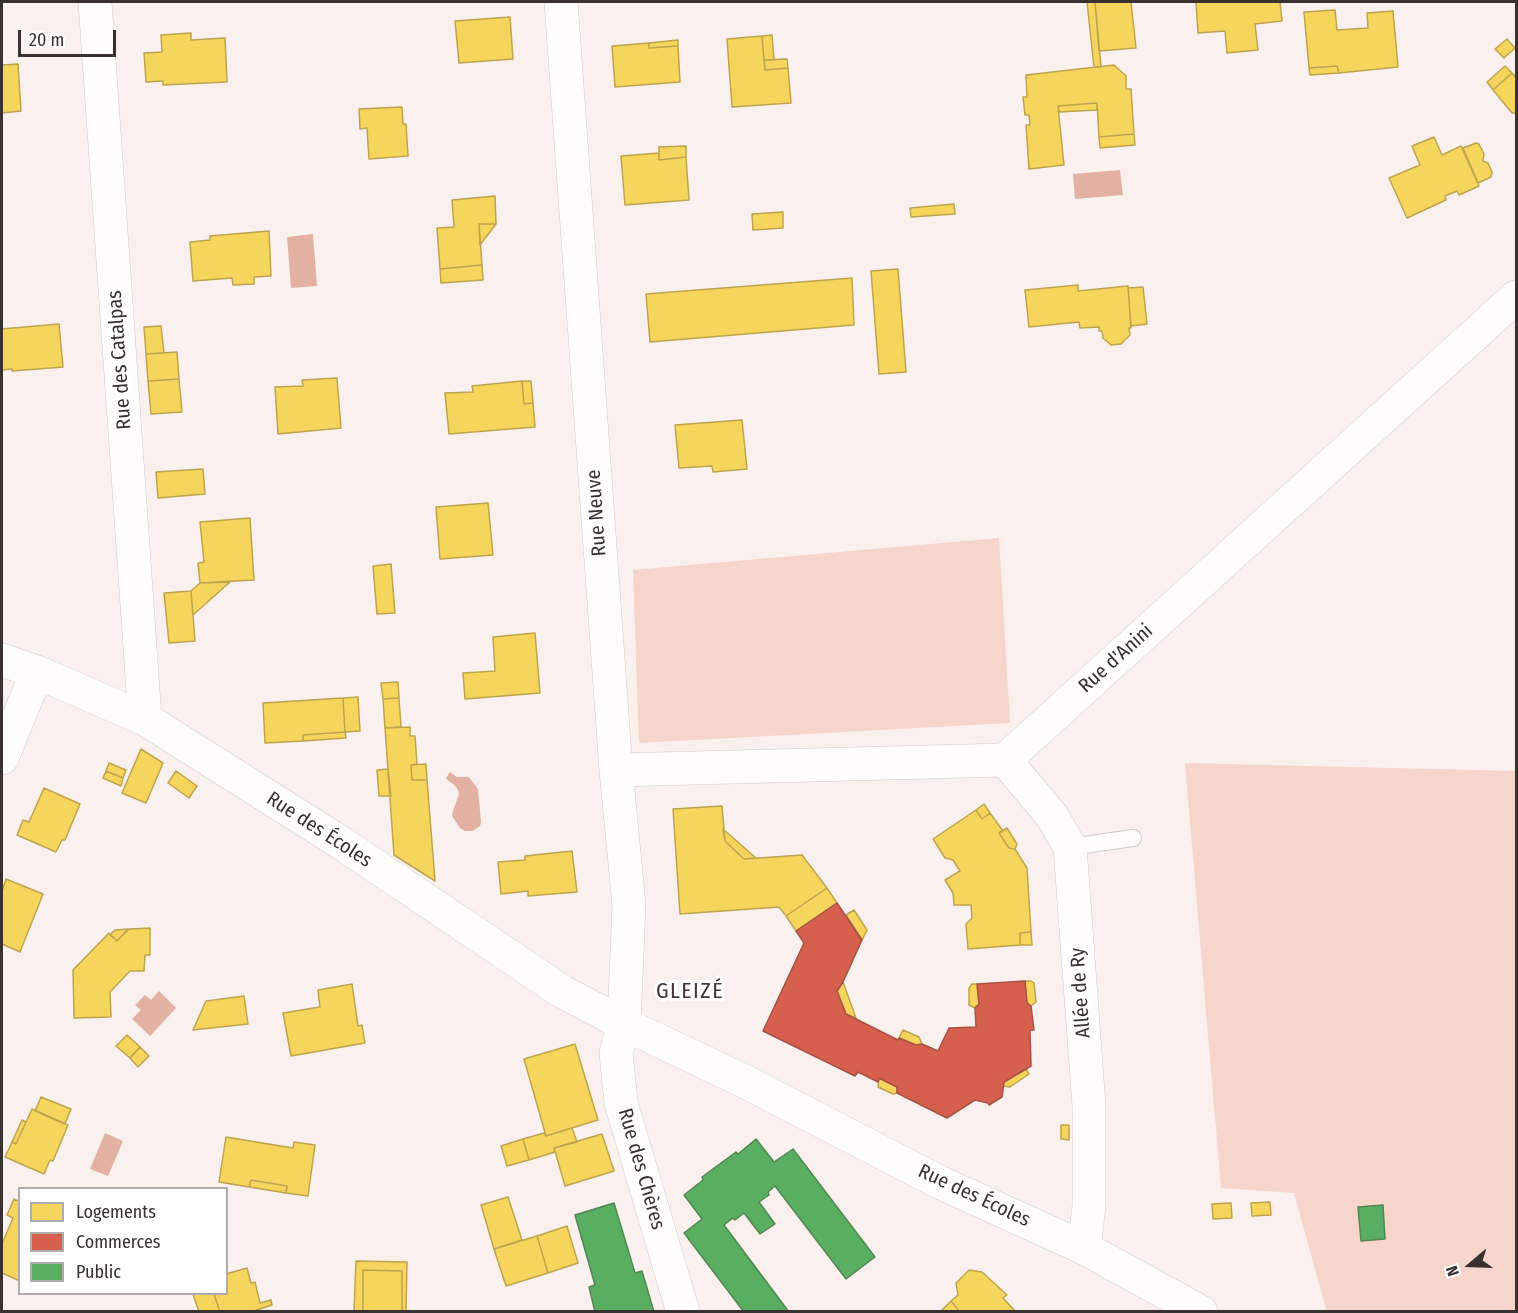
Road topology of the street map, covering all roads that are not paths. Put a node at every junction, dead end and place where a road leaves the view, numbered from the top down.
1 (95, 2) edge
2 (561, 2) edge
3 (1516, 297) edge
4 (2, 660) edge
5 (37, 672) junction
6 (145, 719) junction
7 (2, 758) edge
8 (1005, 760) junction
9 (616, 770) junction
10 (1133, 838) dead end
11 (1070, 847) junction
12 (624, 1024) junction
13 (1084, 1248) junction
14 (682, 1311) edge
15 (1201, 1311) edge

1 - 6 street, Rue des Catalpas
2 - 9 street, Rue Neuve
3 - 8 street, Rue d'Anini
4 - 5 street, Rue des Écoles
5 - 6 street, Rue des Écoles
5 - 7 street
6 - 12 street, Rue des Écoles
8 - 9 street
8 - 11 street, Allée de Ry
9 - 12 street, Rue Neuve
10 - 11 lane
11 - 13 street, Allée de Ry
12 - 13 street, Rue des Écoles
12 - 14 street, Rue des Chères
13 - 15 street, Rue des Écoles

